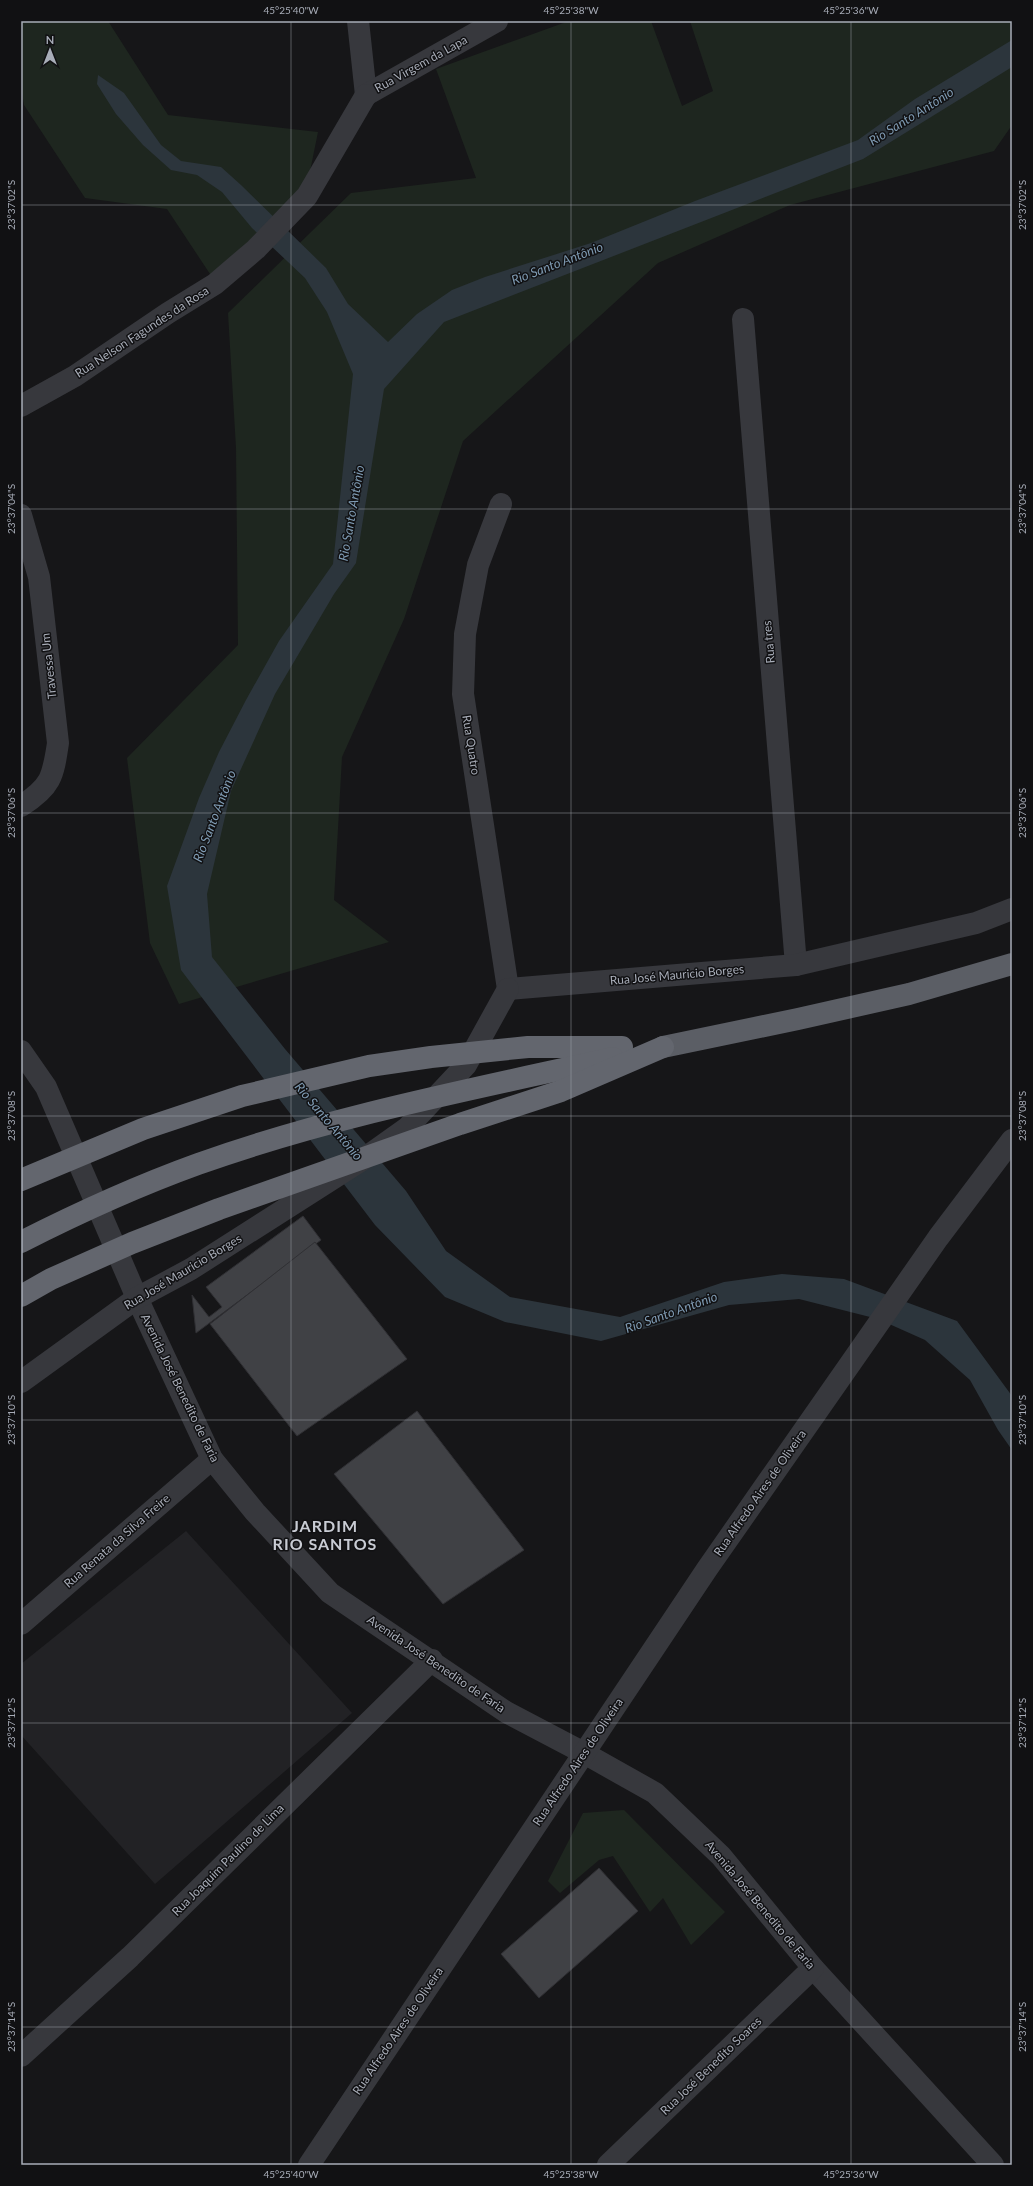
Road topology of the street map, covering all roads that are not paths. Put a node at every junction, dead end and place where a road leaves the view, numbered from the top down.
1 (358, 21) edge
2 (497, 21) edge
3 (366, 95) junction
4 (743, 319) dead end
5 (21, 406) edge
6 (501, 504) dead end
7 (21, 515) edge
8 (21, 806) edge
9 (1012, 909) edge
10 (1012, 964) edge
11 (796, 965) junction
12 (508, 989) junction
13 (663, 1047) junction
14 (21, 1051) edge
15 (1012, 1140) edge
16 (21, 1180) edge
17 (21, 1242) edge
18 (21, 1296) edge
19 (136, 1298) junction
20 (21, 1382) edge
21 (212, 1459) junction
22 (21, 1624) edge
23 (432, 1660) junction
24 (584, 1753) junction
25 (813, 1968) junction
26 (21, 2056) edge
27 (309, 2165) edge
28 (608, 2165) edge
29 (993, 2165) edge

1 - 3 street
2 - 3 street, Rua Virgem da Lapa
3 - 5 street, Rua Nelson Fagundes da Rosa
4 - 11 street, Rua tres
6 - 12 street, Rua Quatro
7 - 8 street, Travessa Um
9 - 11 street, Rua José Mauricio Borges
10 - 13 highway
11 - 12 street, Rua José Mauricio Borges
12 - 19 street, Rua José Mauricio Borges, bridge
13 - 16 highway, bridge
13 - 17 highway, bridge
13 - 18 highway, bridge
14 - 19 street, Avenida José Benedito de Faria
15 - 24 street, Rua Alfredo Aires de Oliveira
19 - 20 street, Rua José Mauricio Borges
19 - 21 street, Avenida José Benedito de Faria
21 - 22 street, Rua Renata da Silva Freire
21 - 23 street, Avenida José Benedito de Faria
23 - 24 street, Avenida José Benedito de Faria
23 - 26 street, Rua Joaquim Paulino de Lima
24 - 25 street, Avenida José Benedito de Faria
24 - 27 street, Rua Alfredo Aires de Oliveira
25 - 28 street, Rua José Benedito Soares
25 - 29 street, Avenida José Benedito de Faria

